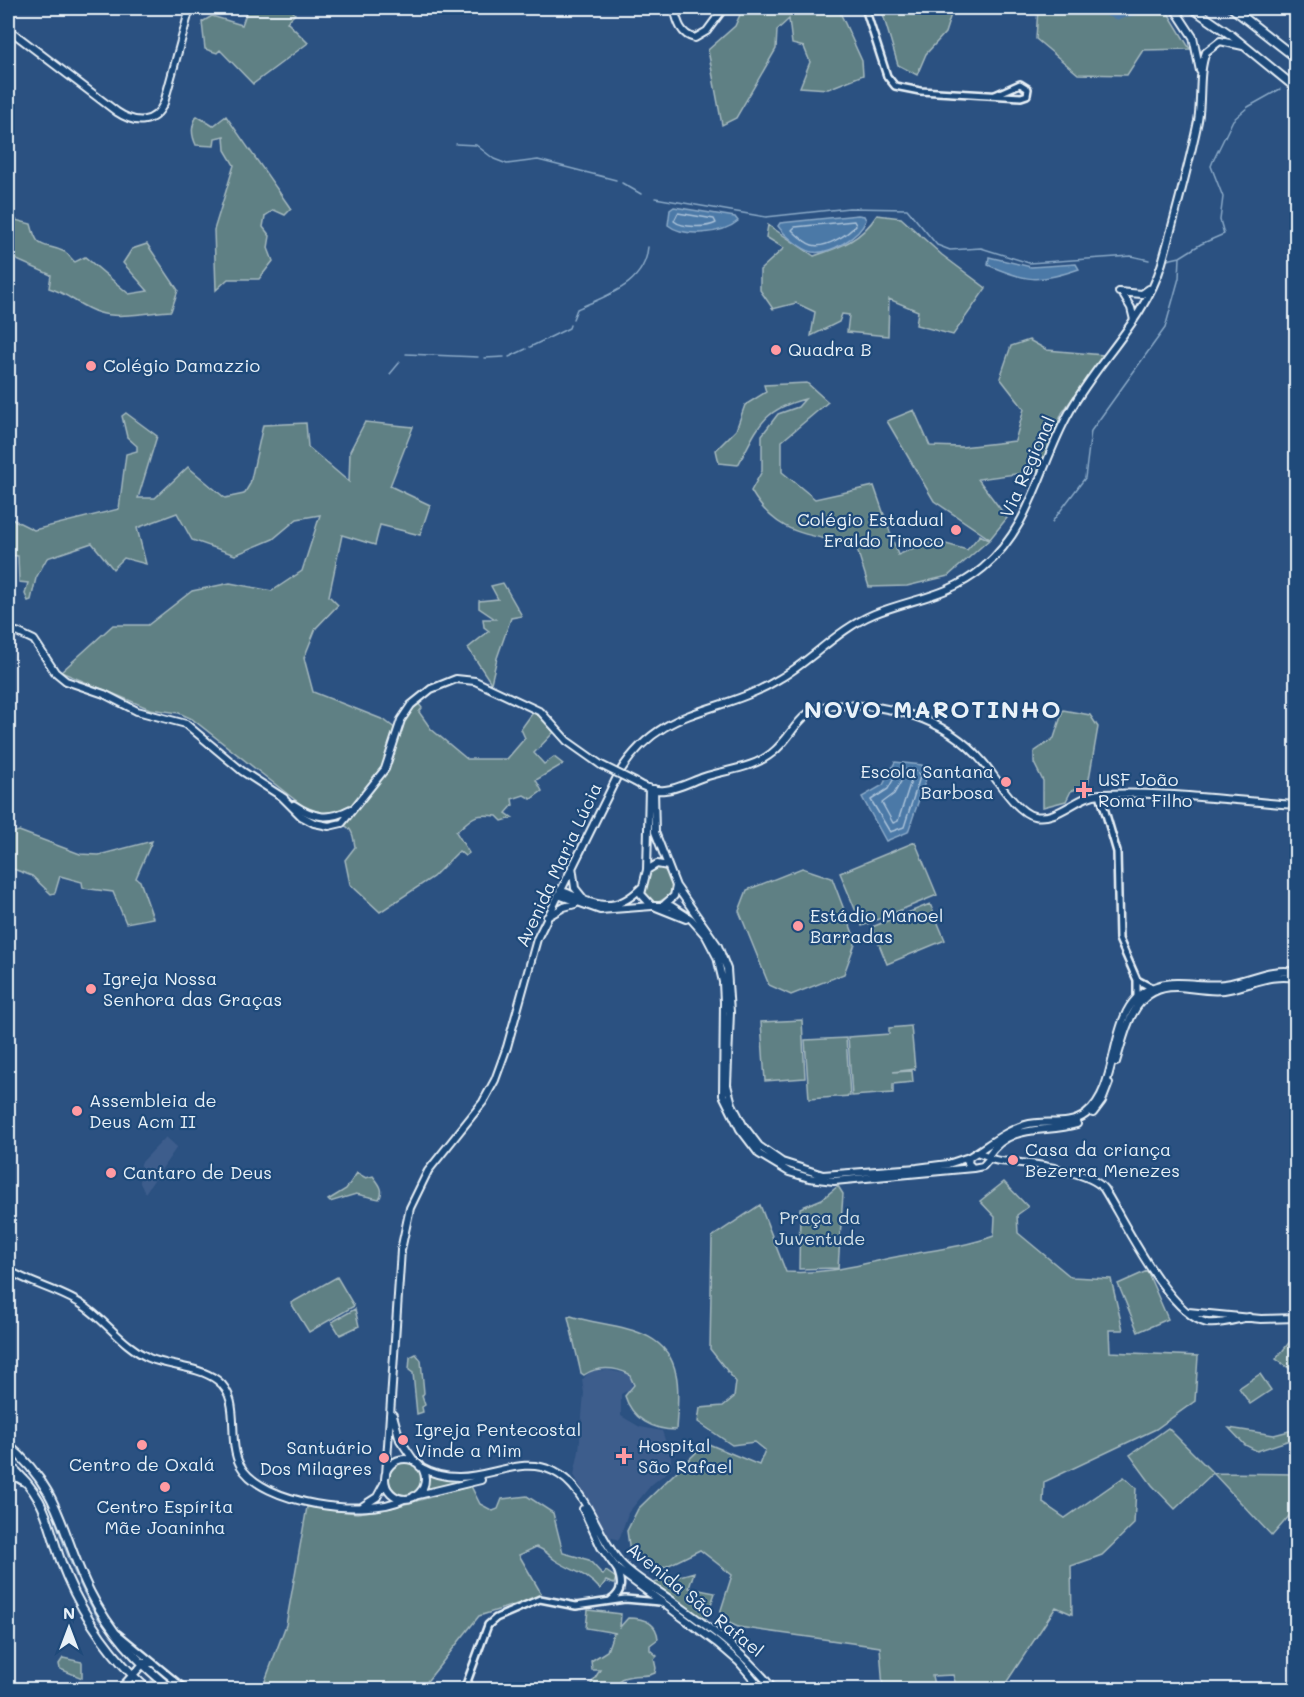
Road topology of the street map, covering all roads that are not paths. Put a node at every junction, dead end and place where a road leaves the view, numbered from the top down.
1 (190, 8) edge
2 (674, 8) edge
3 (723, 8) edge
4 (865, 8) edge
5 (1174, 8) edge
6 (1192, 8) edge
7 (1232, 8) edge
8 (8, 29) edge
9 (1249, 49) junction
10 (1296, 58) edge
11 (1202, 80) junction
12 (1296, 88) edge
13 (995, 95) junction
14 (1154, 284) junction
15 (1134, 320) junction
16 (8, 632) edge
17 (619, 773) joint
18 (638, 784) junction
19 (651, 789) junction
20 (666, 790) junction
21 (1100, 794) junction
22 (647, 797) junction
23 (654, 801) junction
24 (1296, 805) edge
25 (572, 865) junction
26 (668, 866) junction
27 (647, 870) junction
28 (675, 886) junction
29 (641, 888) junction
30 (559, 892) junction
31 (586, 901) junction
32 (577, 904) junction
33 (665, 904) junction
34 (654, 906) junction
35 (546, 917) junction
36 (699, 928) junction
37 (1296, 972) edge
38 (1296, 978) edge
39 (1137, 980) junction
40 (1152, 988) junction
41 (1137, 999) junction
42 (979, 1153) junction
43 (969, 1157) junction
44 (989, 1157) junction
45 (1009, 1162) junction
46 (983, 1166) junction
47 (973, 1168) junction
48 (8, 1270) edge
49 (1188, 1312) junction
50 (1249, 1317) junction
51 (1296, 1318) edge
52 (1225, 1322) junction
53 (1209, 1330) dead end
54 (392, 1406) junction
55 (8, 1445) edge
56 (8, 1464) edge
57 (418, 1465) junction
58 (8, 1473) edge
59 (386, 1478) junction
60 (26, 1483) junction
61 (414, 1496) junction
62 (404, 1498) junction
63 (359, 1508) junction
64 (617, 1569) junction
65 (609, 1601) junction
66 (662, 1603) junction
67 (116, 1633) junction
68 (152, 1663) junction
69 (142, 1664) junction
70 (132, 1675) junction
71 (119, 1689) edge
72 (148, 1689) edge
73 (173, 1689) edge
74 (186, 1689) edge
75 (464, 1689) edge
76 (763, 1689) edge
77 (774, 1689) edge

1 - 8 main road
2 - 3 main road
4 - 13 street
5 - 11 main road, Via Regional
6 - 9 main road
7 - 10 main road
9 - 11 main road, Via Regional
9 - 12 main road
11 - 14 main road, Via Regional
13 - 13 street
14 - 15 main road, Via Regional
14 - 15 main road
15 - 17 main road, Via Regional
16 - 18 main road, bridge
17 - 25 main road, Avenida Maria Lúcia
18 - 19 main road
18 - 22 main road
19 - 20 main road
19 - 22 main road
19 - 23 main road
20 - 21 main road
20 - 23 main road
21 - 24 main road
21 - 39 street
22 - 27 main road
23 - 26 main road
25 - 30 main road, Avenida Maria Lúcia
25 - 31 main road
26 - 27 main road
26 - 28 main road
27 - 29 main road
28 - 33 main road
28 - 43 main road
29 - 31 main road
29 - 34 main road
30 - 31 main road
30 - 32 main road
30 - 35 main road, Avenida Maria Lúcia
32 - 34 main road
32 - 35 main road
33 - 34 main road
33 - 36 main road
34 - 36 main road
35 - 54 main road, Avenida Maria Lúcia
36 - 47 main road
37 - 40 main road
38 - 44 main road
39 - 40 street
39 - 41 street
40 - 41 main road
41 - 42 main road
42 - 43 main road
42 - 44 main road
43 - 47 main road
44 - 45 main road
44 - 46 main road
45 - 46 main road
45 - 49 main road
46 - 47 main road
48 - 63 main road
49 - 50 main road
49 - 52 main road
50 - 51 main road
50 - 52 main road
52 - 53 main road
54 - 57 main road, Avenida Maria Lúcia
54 - 59 main road, Avenida Maria Lúcia
55 - 67 main road
56 - 60 main road
57 - 59 main road
57 - 61 main road
57 - 77 main road, Avenida São Rafael
58 - 60 street
59 - 62 main road
59 - 63 main road
60 - 70 main road
61 - 62 main road
61 - 64 main road, Avenida São Rafael
62 - 63 main road
64 - 65 street
64 - 66 main road, Avenida São Rafael
65 - 66 street
65 - 75 street
66 - 76 main road, Avenida São Rafael
67 - 68 street
67 - 69 main road
68 - 69 main road
68 - 74 street
69 - 70 main road
69 - 73 main road
70 - 71 main road
70 - 72 main road

